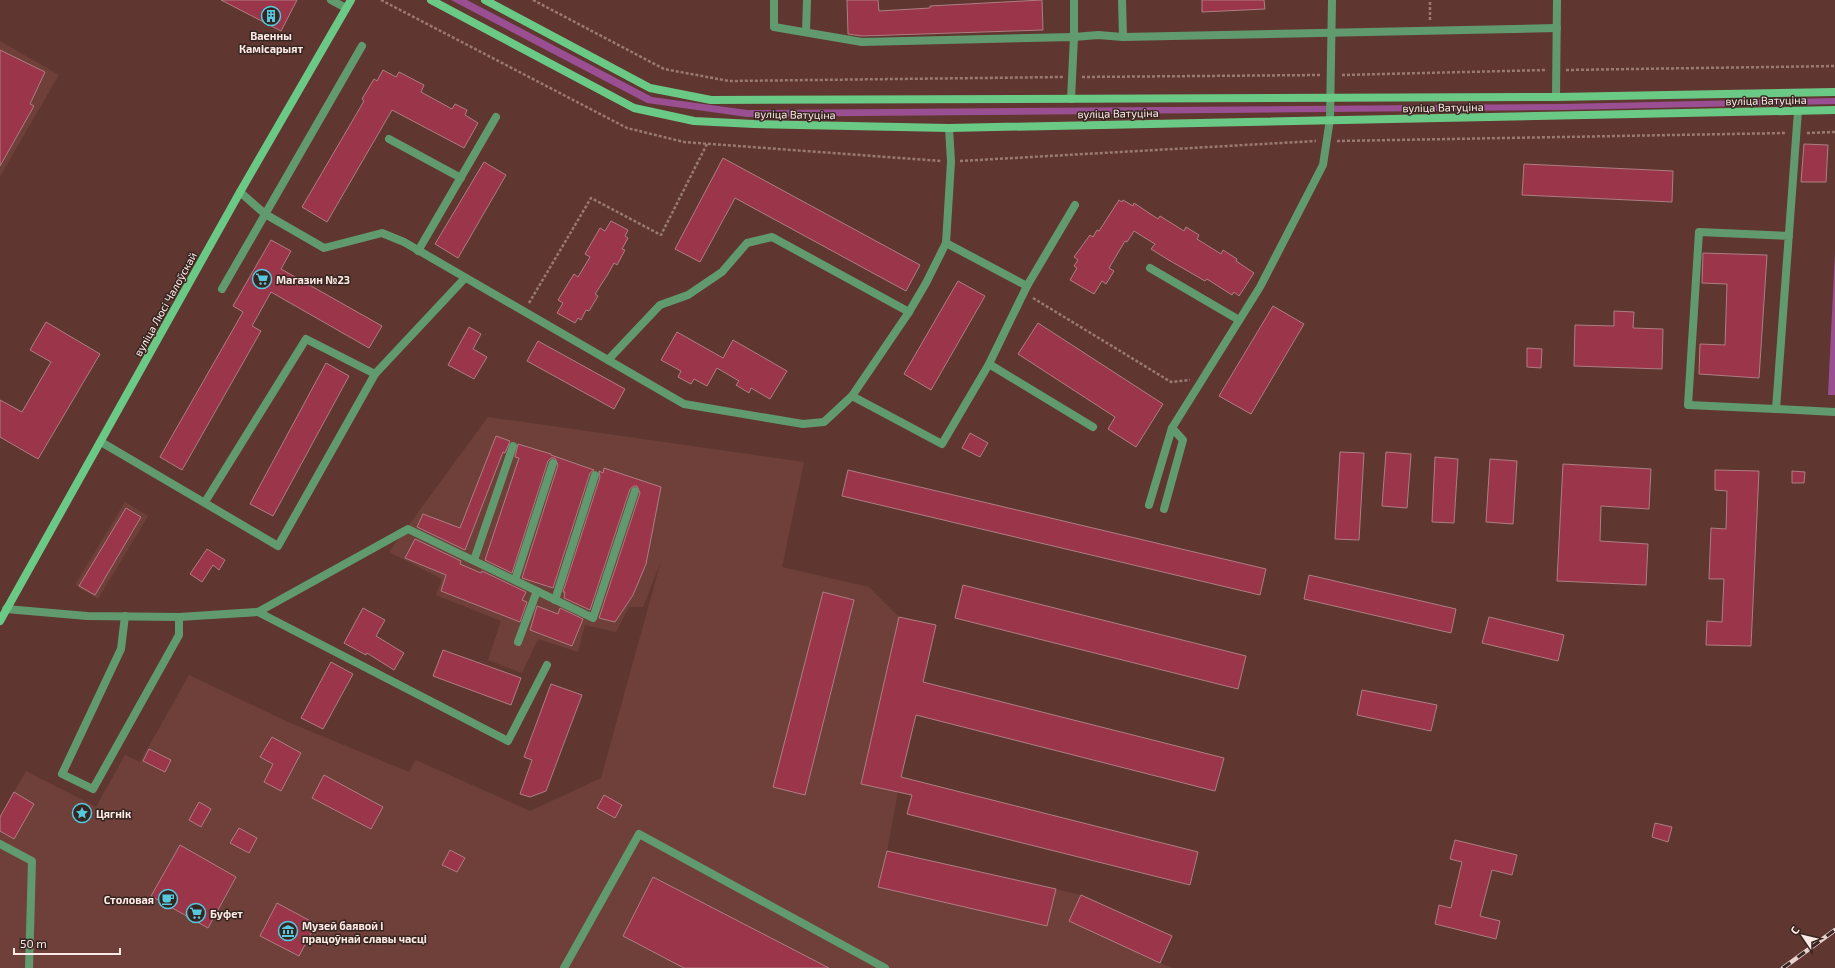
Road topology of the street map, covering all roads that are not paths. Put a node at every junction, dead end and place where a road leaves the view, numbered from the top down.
1 (331, 0) edge
2 (351, 0) edge
3 (431, 0) edge
4 (485, 0) edge
5 (774, 0) edge
6 (807, 0) edge
7 (1074, 0) edge
8 (1122, 0) edge
9 (1332, 0) edge
10 (1557, 0) edge
11 (346, 8) junction
12 (1557, 28) junction
13 (806, 32) junction
14 (1331, 33) junction
15 (1074, 37) junction
16 (1123, 37) junction
17 (362, 46) dead end
18 (1835, 92) edge
19 (1556, 97) junction
20 (1330, 98) junction
21 (1071, 99) junction
22 (1835, 110) edge
23 (1798, 111) junction
24 (496, 117) dead end
25 (1330, 119) junction
26 (949, 128) junction
27 (389, 139) dead end
28 (461, 178) junction
29 (240, 192) junction
30 (1076, 205) dead end
31 (265, 214) junction
32 (1789, 236) junction
33 (946, 243) junction
34 (418, 251) junction
35 (1150, 268) dead end
36 (465, 278) junction
37 (1027, 286) junction
38 (222, 289) dead end
39 (909, 312) junction
40 (1239, 320) junction
41 (608, 360) junction
42 (989, 364) junction
43 (375, 374) junction
44 (852, 396) junction
45 (1776, 409) junction
46 (1835, 412) edge
47 (1093, 427) dead end
48 (1172, 428) junction
49 (101, 442) junction
50 (513, 446) dead end
51 (553, 463) dead end
52 (595, 475) dead end
53 (635, 491) dead end
54 (205, 502) junction
55 (1149, 506) dead end
56 (1164, 509) dead end
57 (474, 560) junction
58 (515, 580) junction
59 (538, 591) junction
60 (555, 600) junction
61 (6, 609) junction
62 (258, 612) junction
63 (125, 616) junction
64 (179, 616) junction
65 (0, 621) edge
66 (518, 642) dead end
67 (547, 665) dead end
68 (0, 844) edge
69 (28, 968) edge
70 (564, 968) edge
71 (885, 968) edge

1 - 11 street
2 - 11 street, вуліца Люсі Чалоўскай
3 - 26 street, вуліца Ватуціна
4 - 21 street, вуліца Ватуціна
5 - 13 street
6 - 13 street
7 - 15 street
8 - 16 street
9 - 14 street
10 - 12 street
11 - 29 street, вуліца Люсі Чалоўскай
12 - 14 street
12 - 19 street
13 - 15 street
14 - 16 street
14 - 20 street
15 - 16 street
15 - 21 street
17 - 31 street
18 - 19 street, вуліца Ватуціна
19 - 20 street, вуліца Ватуціна
20 - 21 street, вуліца Ватуціна
20 - 25 street
22 - 23 street, вуліца Ватуціна
23 - 25 street, вуліца Ватуціна
23 - 32 street
24 - 28 street
25 - 26 street, вуліца Ватуціна
25 - 40 street
26 - 33 street
27 - 28 street
28 - 34 street
29 - 31 street
29 - 49 street, вуліца Люсі Чалоўскай
30 - 37 street
31 - 34 street
31 - 38 street
32 - 45 street
32 - 45 street
33 - 37 street
33 - 39 street
34 - 36 street
35 - 40 street
36 - 41 street
36 - 43 street
37 - 42 street
39 - 41 street
39 - 44 street
40 - 48 street
41 - 44 street
42 - 44 street
42 - 47 street
43 - 54 street
43 - 54 street
45 - 46 street
48 - 55 street
48 - 56 street
49 - 54 street
49 - 61 street, вуліца Люсі Чалоўскай
50 - 57 street
51 - 58 street
52 - 60 street
53 - 60 street
57 - 58 street
57 - 62 street
58 - 59 street
59 - 60 street
59 - 66 street
61 - 63 street
61 - 65 street, вуліца Люсі Чалоўскай
62 - 64 street
62 - 67 street
63 - 64 street
63 - 64 street
68 - 69 street
70 - 71 street

